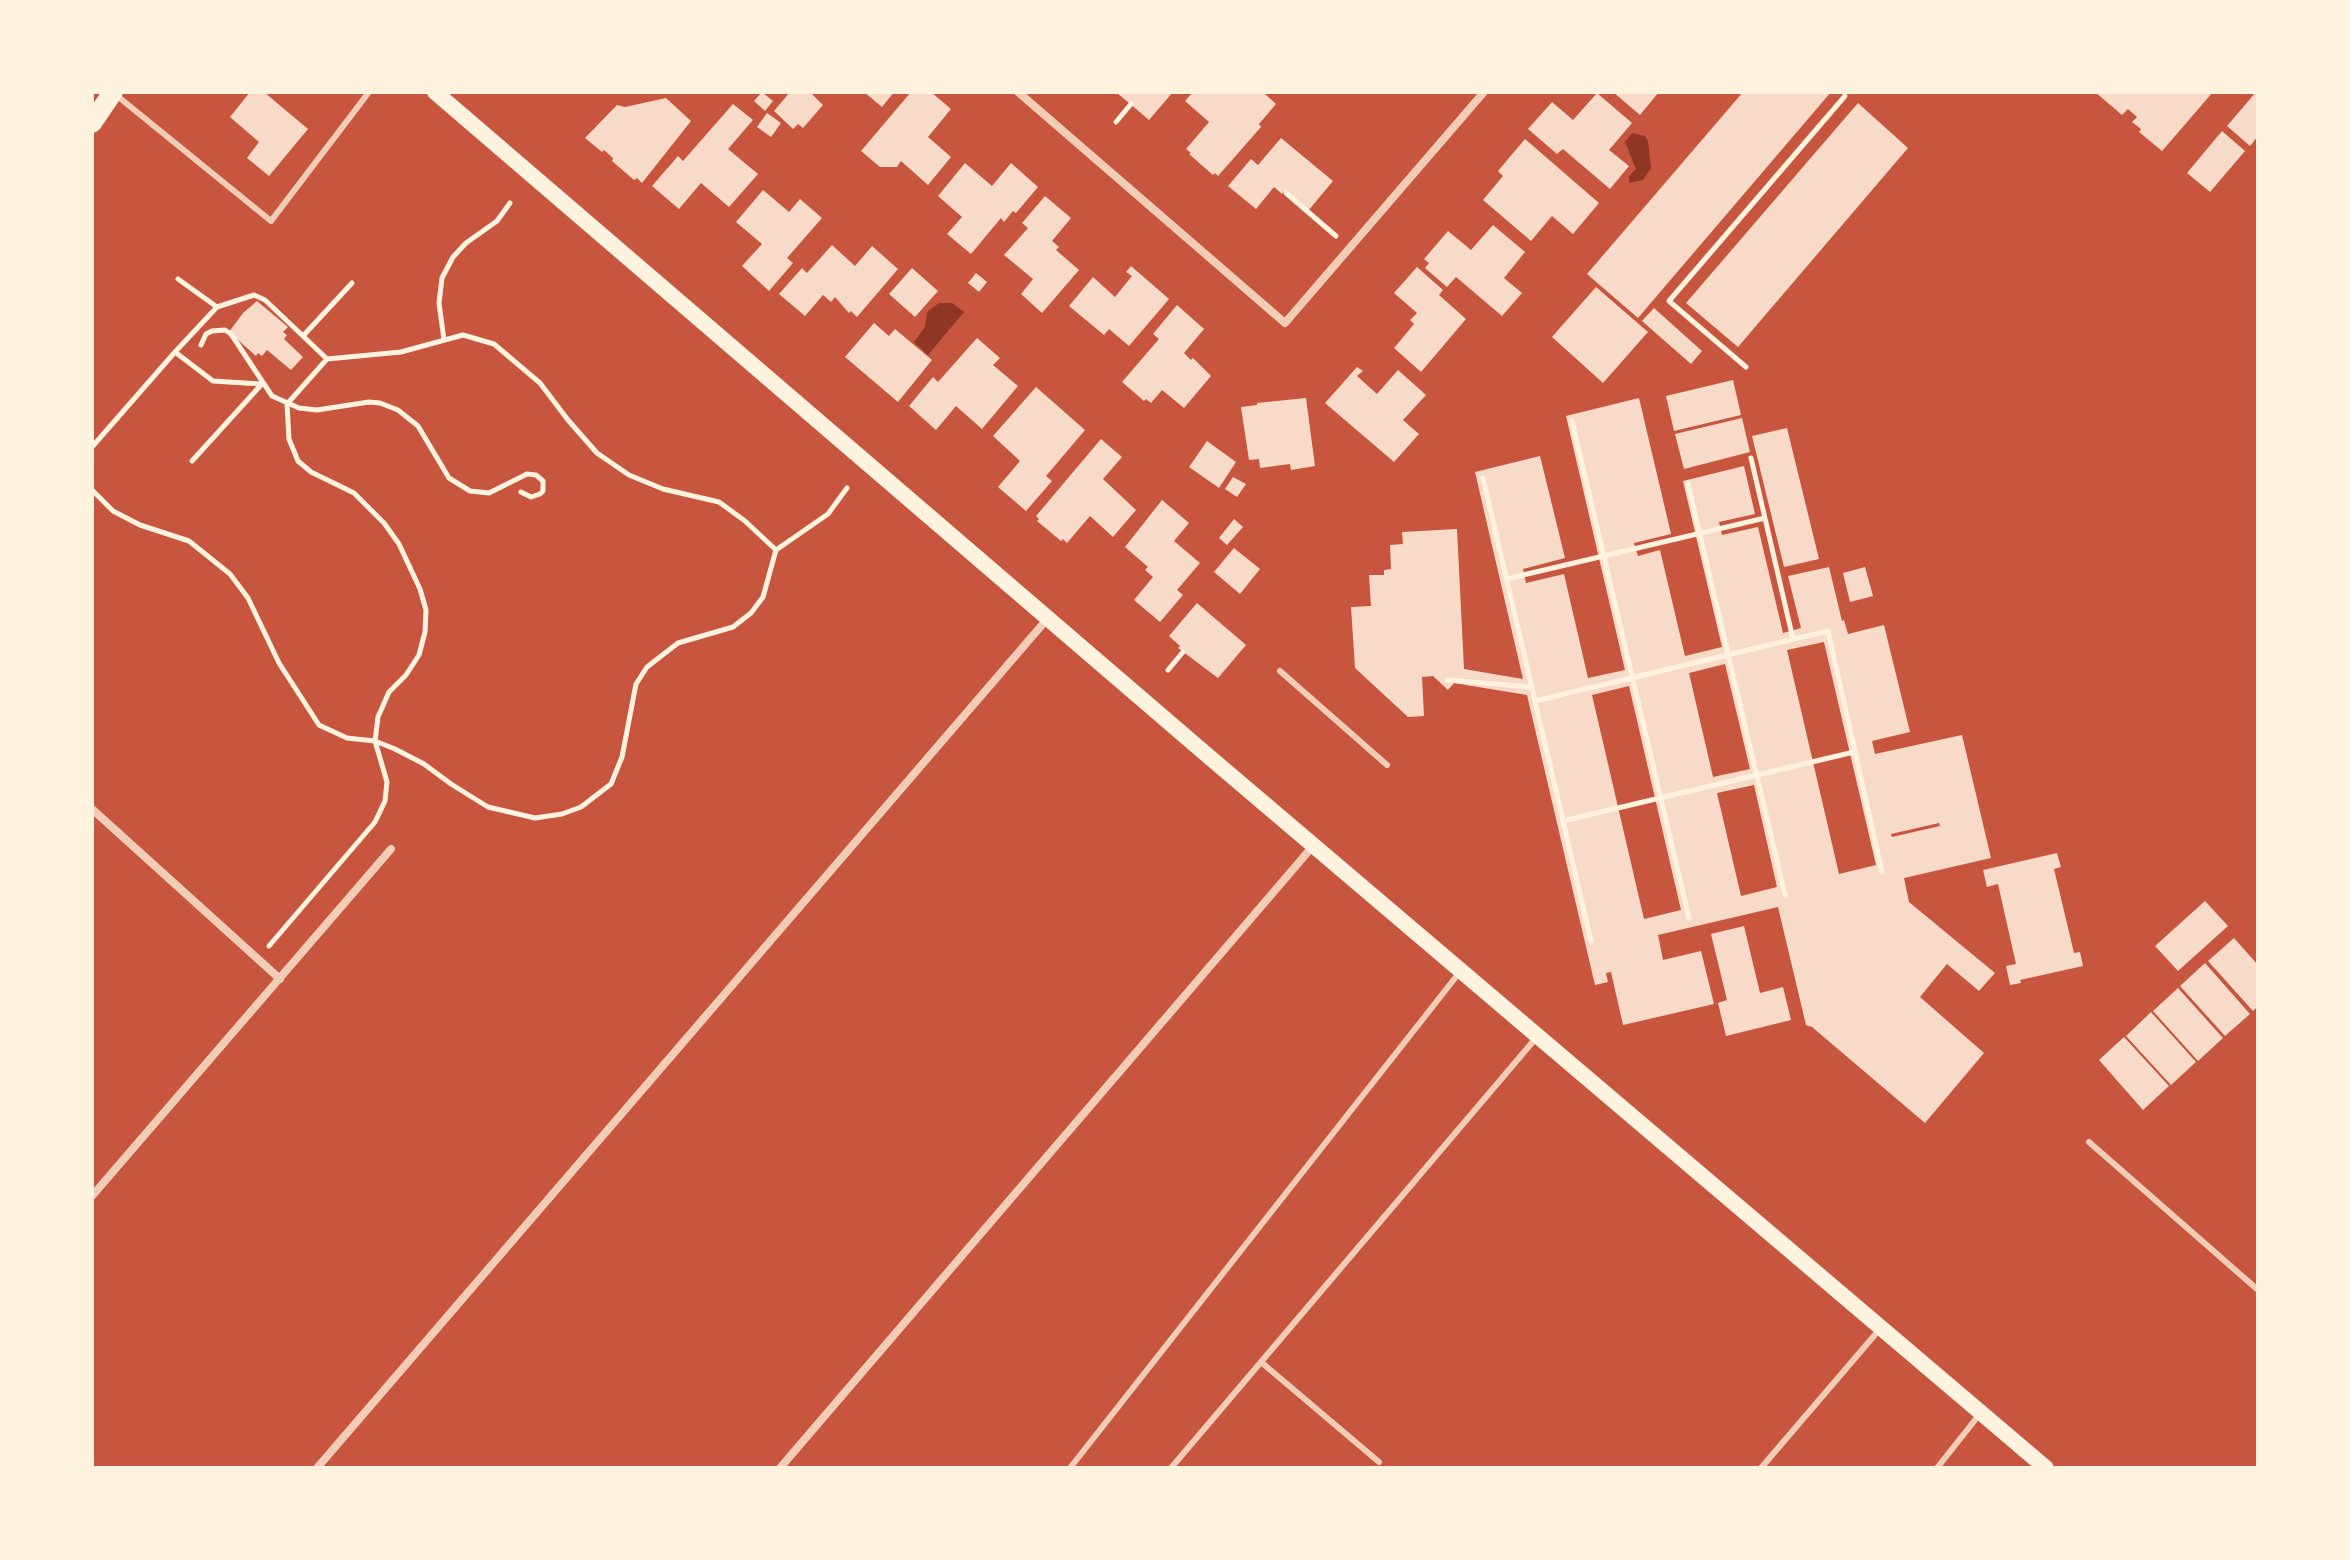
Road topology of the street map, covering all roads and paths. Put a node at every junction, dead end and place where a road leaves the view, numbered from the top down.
1 (113, 92) edge
2 (369, 92) edge
3 (435, 92) edge
4 (1018, 92) edge
5 (1484, 92) edge
6 (1845, 96) dead end
7 (1131, 104) dead end
8 (1116, 122) dead end
9 (92, 123) edge
10 (1286, 193) dead end
11 (510, 203) dead end
12 (1320, 222) dead end
13 (178, 279) dead end
14 (352, 283) dead end
15 (217, 307) junction
16 (303, 336) junction
17 (444, 340) junction
18 (201, 345) dead end
19 (175, 352) junction
20 (327, 359) junction
21 (1746, 367) dead end
22 (262, 384) junction
23 (287, 404) junction
24 (1572, 421) dead end
25 (92, 447) edge
26 (1751, 458) dead end
27 (192, 461) dead end
28 (1483, 478) dead end
29 (1688, 484) dead end
30 (847, 488) dead end
31 (92, 490) edge
32 (521, 492) dead end
33 (1765, 518) junction
34 (1700, 533) junction
35 (776, 550) junction
36 (1604, 556) junction
37 (1506, 579) junction
38 (1048, 617) junction
39 (1793, 639) junction
40 (1183, 652) dead end
41 (1728, 654) junction
42 (1168, 670) dead end
43 (1280, 671) dead end
44 (1633, 677) junction
45 (1447, 680) dead end
46 (1532, 687) junction
47 (1535, 701) junction
48 (375, 741) junction
49 (1854, 752) junction
50 (1387, 765) dead end
51 (1757, 775) junction
52 (1661, 798) junction
53 (92, 809) edge
54 (1563, 821) junction
55 (1314, 845) junction
56 (391, 849) dead end
57 (1882, 872) dead end
58 (1785, 895) dead end
59 (1689, 918) dead end
60 (1591, 941) dead end
61 (258, 959) junction
62 (1461, 970) junction
63 (280, 979) junction
64 (1538, 1036) junction
65 (2089, 1142) dead end
66 (92, 1196) edge
67 (2258, 1290) edge
68 (1881, 1327) junction
69 (1261, 1362) junction
70 (1981, 1413) junction
71 (1379, 1462) dead end
72 (317, 1468) edge
73 (780, 1468) edge
74 (1070, 1468) edge
75 (1171, 1468) edge
76 (1761, 1468) edge
77 (1937, 1468) edge
78 (2046, 1468) edge

1 - 2 lane
1 - 9 main road
3 - 38 main road
4 - 5 street
6 - 21 path
7 - 8 path
10 - 12 path
11 - 17 path
13 - 15 path
14 - 16 path
15 - 16 path
15 - 19 path
16 - 20 path
17 - 20 path
17 - 35 path
18 - 22 path
19 - 22 path
19 - 25 path
20 - 23 path
22 - 23 path
22 - 27 path
23 - 32 path
23 - 48 path
24 - 36 path
26 - 33 path
28 - 37 path
29 - 34 path
30 - 35 path
31 - 48 path
33 - 34 path
33 - 39 path
34 - 36 path
34 - 41 path
35 - 48 path
36 - 37 path
36 - 44 path
37 - 46 path
38 - 55 main road
38 - 72 street
39 - 41 path
39 - 49 path
40 - 42 path
41 - 44 path
41 - 51 path
43 - 50 lane
44 - 47 path
44 - 52 path
45 - 46 path
46 - 47 path
47 - 54 path
48 - 61 path
49 - 51 path
49 - 57 path
51 - 52 path
51 - 58 path
52 - 54 path
52 - 59 path
53 - 61 street
54 - 60 path
55 - 62 main road
55 - 73 street
56 - 63 street
61 - 63 street
62 - 64 main road
62 - 74 lane
63 - 66 street
64 - 68 main road
64 - 69 lane
65 - 67 lane
68 - 70 main road
68 - 76 lane
69 - 71 lane
69 - 75 lane
70 - 77 lane
70 - 78 main road

